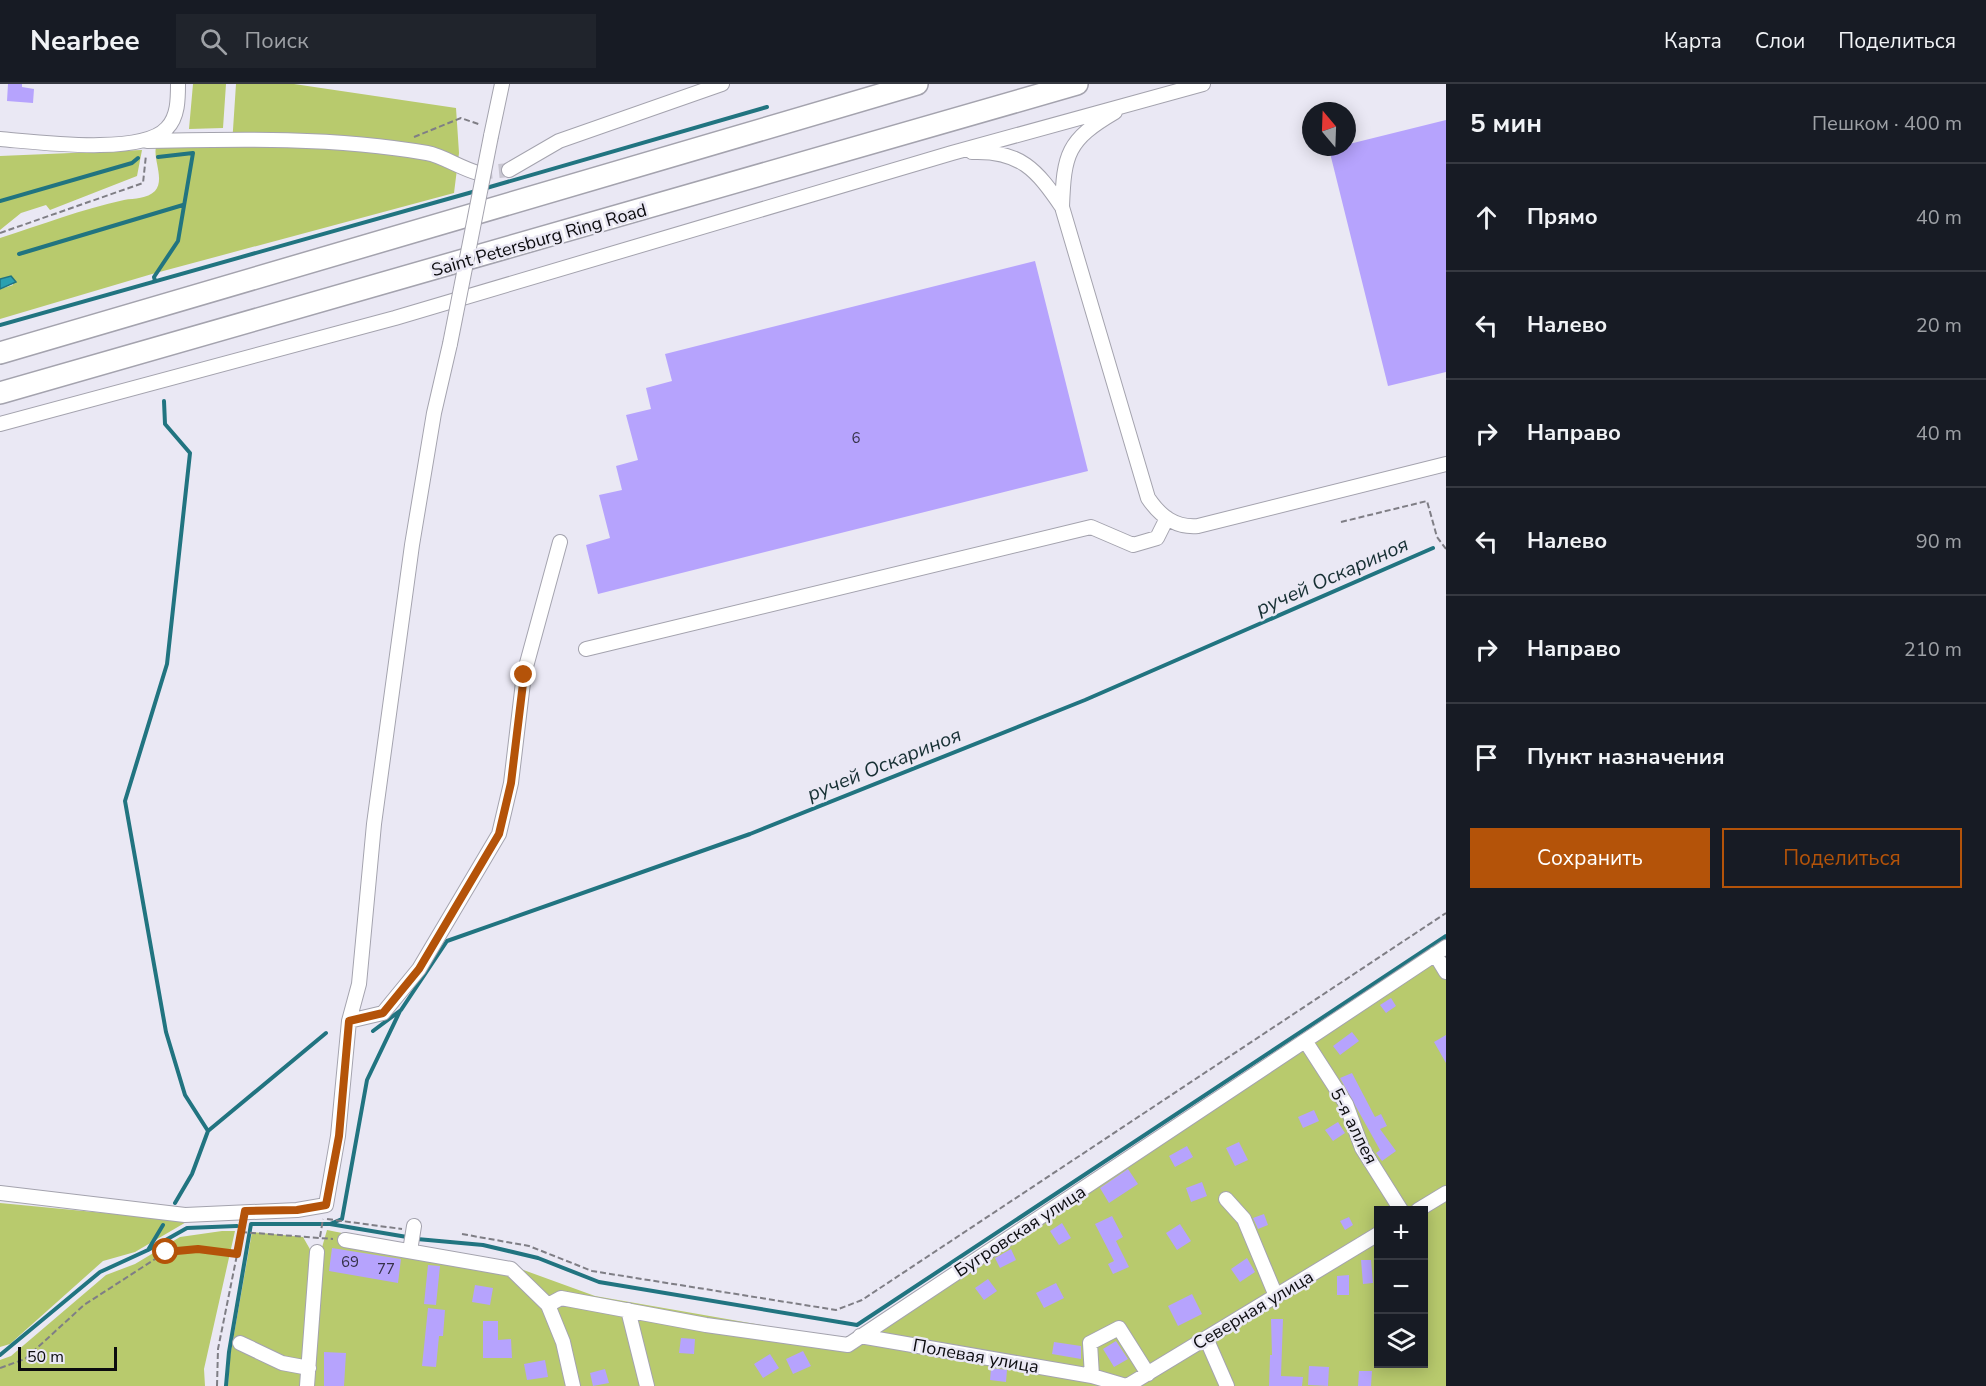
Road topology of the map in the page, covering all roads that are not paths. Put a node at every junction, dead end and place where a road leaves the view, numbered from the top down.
1 (178, 84) edge
2 (502, 84) edge
3 (722, 84) edge
4 (917, 84) edge
5 (1077, 84) edge
6 (1203, 84) edge
7 (1129, 104) junction
8 (0, 139) edge
9 (147, 141) junction
10 (952, 153) junction
11 (509, 170) tunnel mouth
12 (478, 173) tunnel mouth
13 (1062, 207) junction
14 (0, 353) edge
15 (0, 393) edge
16 (0, 424) edge
17 (1446, 464) edge
18 (1167, 518) junction
19 (560, 542) dead end
20 (586, 649) dead end
21 (1441, 951) edge
22 (1446, 972) edge
23 (349, 1021) junction
24 (1306, 1042) junction
25 (0, 1193) edge
26 (1446, 1193) edge
27 (1226, 1199) dead end
28 (1398, 1206) edge
29 (1425, 1206) edge
30 (413, 1229) road end
31 (1374, 1236) edge
32 (345, 1240) dead end
33 (318, 1245) road end
34 (410, 1251) junction
35 (1276, 1296) junction
36 (548, 1305) junction
37 (628, 1310) junction
38 (860, 1336) junction
39 (1206, 1338) junction
40 (240, 1342) dead end
41 (309, 1368) junction
42 (1148, 1374) junction
43 (1092, 1376) junction
44 (307, 1386) edge
45 (573, 1386) edge
46 (647, 1386) edge
47 (1127, 1386) edge
48 (1227, 1386) edge

1 - 9 street
2 - 23 street, bridge
3 - 11 street
4 - 14 highway
5 - 15 highway, Saint Petersburg Ring Road
6 - 7 street
7 - 10 street
7 - 13 street
8 - 9 street
9 - 12 street
10 - 13 street
10 - 16 street
13 - 18 street
17 - 18 street
18 - 20 street
19 - 23 street
21 - 22 street
21 - 24 street, Бугровская улица
23 - 25 street
24 - 28 street, 5-я аллея
24 - 38 street, Бугровская улица
26 - 29 street
27 - 35 street
30 - 34 street
31 - 35 street, Северная улица
32 - 34 street
33 - 41 street
34 - 36 street
35 - 39 street, Северная улица
36 - 37 street, Бугровская улица
36 - 45 street
37 - 38 street, Бугровская улица
37 - 46 street
38 - 43 street, Полевая улица
39 - 42 street, Северная улица
39 - 48 street
40 - 41 street
41 - 44 street
42 - 43 street
42 - 47 street, Северная улица
43 - 47 street, Полевая улица

